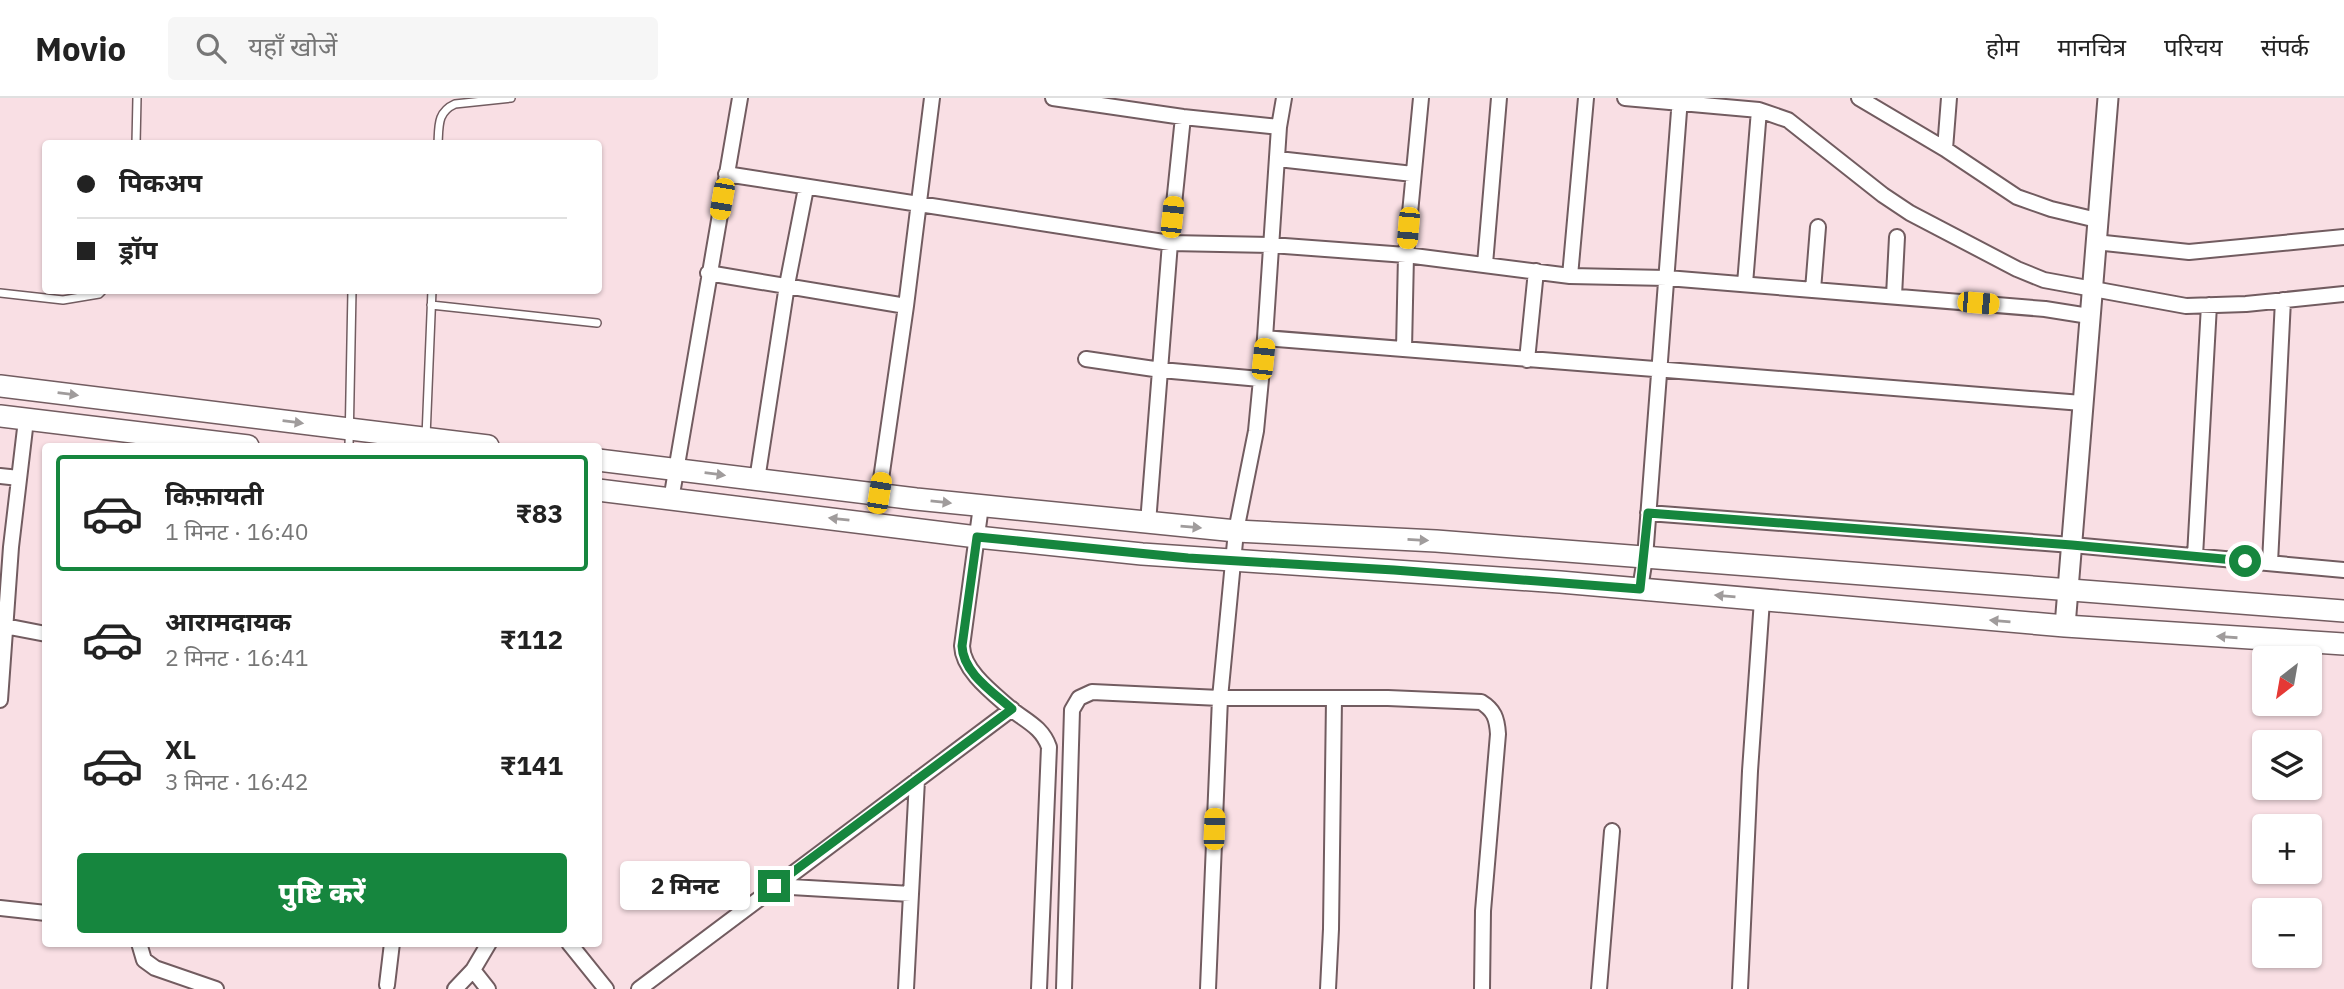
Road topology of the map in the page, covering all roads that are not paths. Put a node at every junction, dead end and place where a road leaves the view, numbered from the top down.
1 (137, 98) edge
2 (511, 98) edge
3 (740, 98) edge
4 (932, 98) edge
5 (1284, 98) edge
6 (1421, 98) edge
7 (1499, 98) edge
8 (1586, 98) edge
9 (1625, 98) edge
10 (1949, 98) edge
11 (2108, 98) edge
12 (1064, 99) edge
13 (1865, 100) edge
14 (1680, 101) edge
15 (1759, 110) junction
16 (1184, 117) junction
17 (1279, 127) junction
18 (136, 140) edge
19 (439, 140) edge
20 (1945, 149) junction
21 (1278, 159) junction
22 (726, 174) junction
23 (1413, 174) junction
24 (806, 188) junction
25 (918, 202) junction
26 (2097, 220) junction
27 (1818, 228) dead end
28 (1897, 237) dead end
29 (2344, 237) edge
30 (2095, 242) junction
31 (1170, 243) junction
32 (1271, 245) junction
33 (1406, 256) junction
34 (1485, 264) junction
35 (1536, 271) junction
36 (708, 273) junction
37 (1570, 276) junction
38 (1667, 278) junction
39 (787, 285) junction
40 (1745, 285) junction
41 (2092, 288) junction
42 (1813, 290) junction
43 (0, 293) edge
44 (99, 294) edge
45 (352, 294) edge
46 (432, 294) edge
47 (2344, 294) edge
48 (1894, 296) junction
49 (2283, 300) junction
50 (431, 305) junction
51 (2209, 305) junction
52 (906, 306) junction
53 (2089, 316) junction
54 (597, 323) dead end
55 (1265, 338) junction
56 (1404, 349) junction
57 (1086, 359) dead end
58 (1527, 360) junction
59 (1161, 370) junction
60 (1658, 370) junction
61 (1261, 379) junction
62 (0, 386) edge
63 (2082, 403) junction
64 (0, 416) edge
65 (26, 420) junction
66 (124, 438) edge
67 (349, 438) edge
68 (426, 439) junction
69 (195, 443) edge
70 (461, 443) edge
71 (602, 461) edge
72 (677, 470) junction
73 (0, 476) edge
74 (19, 478) junction
75 (757, 480) junction
76 (602, 490) edge
77 (879, 493) junction
78 (671, 499) junction
79 (981, 506) junction
80 (1648, 513) junction
81 (1148, 523) junction
82 (1236, 531) junction
83 (977, 537) junction
84 (2072, 545) junction
85 (6, 546) edge
86 (2195, 556) junction
87 (1645, 558) junction
88 (1233, 562) junction
89 (2270, 563) junction
90 (2344, 570) edge
91 (1640, 589) junction
92 (2068, 590) junction
93 (1762, 600) junction
94 (2344, 611) edge
95 (2, 626) edge
96 (2065, 626) junction
97 (42, 634) edge
98 (2344, 644) edge
99 (0, 692) edge
100 (1220, 698) junction
101 (1334, 699) junction
102 (1012, 709) junction
103 (917, 780) junction
104 (1612, 831) dead end
105 (774, 886) junction
106 (911, 894) junction
107 (0, 908) edge
108 (42, 913) edge
109 (140, 947) edge
110 (392, 947) edge
111 (487, 947) edge
112 (572, 947) edge
113 (473, 971) junction
114 (387, 985) dead end
115 (216, 989) edge
116 (455, 989) edge
117 (488, 989) edge
118 (606, 989) edge
119 (639, 989) edge
120 (906, 989) edge
121 (1039, 989) edge
122 (1064, 989) edge
123 (1208, 989) edge
124 (1328, 989) edge
125 (1482, 989) edge
126 (1599, 989) edge
127 (1740, 989) edge

1 - 18 lane
2 - 19 lane
3 - 22 street
4 - 25 street
5 - 17 street
6 - 23 street
7 - 34 street
8 - 37 street
9 - 14 street
10 - 20 street
11 - 26 street
12 - 16 street
13 - 20 street
14 - 15 street
14 - 38 street
15 - 40 street
15 - 41 street
16 - 17 street
16 - 31 street
17 - 21 street
20 - 26 street
21 - 23 street
21 - 32 street
22 - 24 street
22 - 36 street
23 - 33 street
24 - 25 street
24 - 39 street
25 - 31 street
25 - 52 street
26 - 30 street
27 - 42 street
28 - 48 street
29 - 30 street
30 - 41 street
31 - 32 street
31 - 59 street
32 - 33 street
32 - 55 street
33 - 34 street
33 - 56 street
34 - 35 street
35 - 37 street
35 - 58 street
36 - 39 street
36 - 72 street
37 - 38 street
38 - 40 street
38 - 60 street
39 - 52 street
39 - 75 street
40 - 42 street
41 - 51 street
41 - 53 street
42 - 48 street
43 - 44 lane
45 - 67 lane
46 - 50 lane
47 - 49 street
48 - 53 street
49 - 51 street
49 - 89 street
50 - 54 lane
50 - 68 lane
51 - 86 street
52 - 77 street
53 - 63 street
55 - 56 street
55 - 61 street
56 - 58 street
57 - 59 street
58 - 60 street
59 - 61 street
59 - 81 street
60 - 63 street
60 - 80 street
61 - 82 street
62 -> 67 main road
63 - 84 street
64 - 65 main road
65 - 66 main road
65 - 74 street
66 - 69 main road
67 - 68 main road
68 - 70 main road
71 - 72 main road
72 -> 75 main road
72 - 78 street
73 - 74 street
74 - 85 street
75 - 77 main road
76 - 78 main road
77 -> 79 main road
83 -> 78 main road
79 - 81 main road
79 - 83 street
80 - 84 street
80 - 87 street
81 -> 82 main road
82 -> 87 main road
82 - 88 street
83 - 88 main road
83 - 102 street
84 - 86 street
84 - 92 street
85 - 95 street
86 - 89 street
87 - 91 street
87 - 92 main road
88 - 91 main road
88 - 100 street
89 - 90 street
93 -> 91 main road
92 - 94 main road
92 - 96 street
96 -> 93 main road
93 - 127 street
95 - 97 street
95 - 99 street
98 -> 96 main road
100 - 101 street
100 - 122 street
100 - 123 street
101 - 124 street
101 - 125 street
102 - 103 street
102 - 121 street
103 - 105 street
103 - 106 street
104 - 126 street
105 - 106 street
105 - 119 street
106 - 120 street
107 - 108 street
109 - 115 street
110 - 114 street
111 - 113 street
112 - 118 street
113 - 116 street
113 - 117 street

